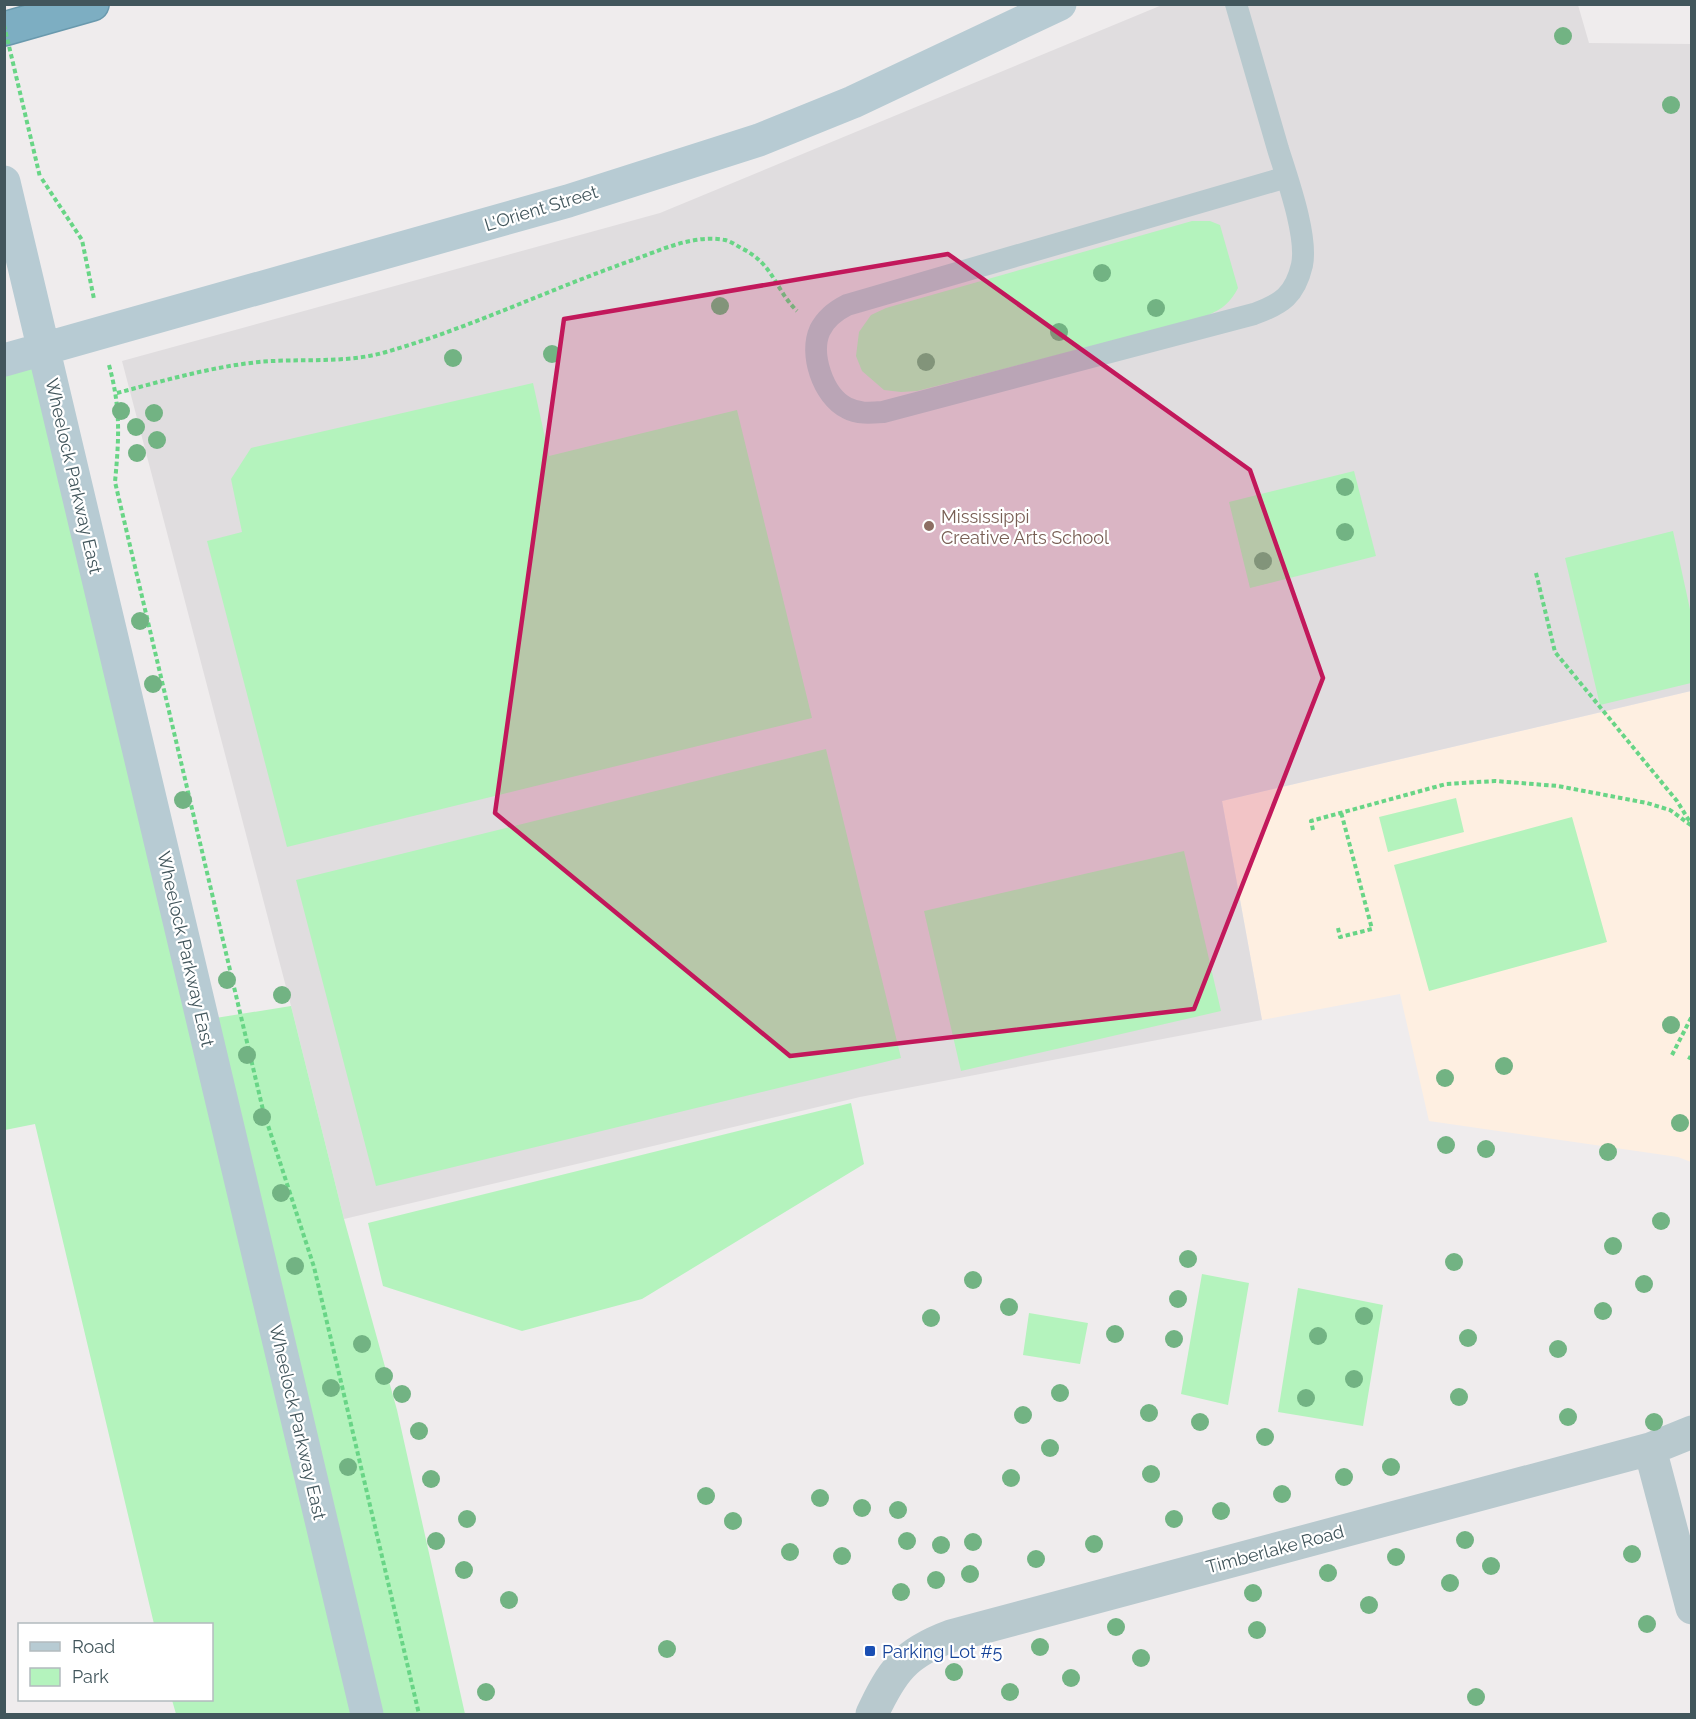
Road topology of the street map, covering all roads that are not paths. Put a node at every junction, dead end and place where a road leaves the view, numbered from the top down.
1 (92, 4) edge
2 (1060, 4) edge
3 (1236, 4) edge
4 (4, 29) edge
5 (1287, 177) junction
6 (5, 183) edge
7 (44, 349) junction
8 (4, 360) edge
9 (1692, 1432) edge
10 (1650, 1449) junction
11 (1692, 1608) edge
12 (876, 1706) edge
13 (367, 1714) edge

1 - 4 highway
2 - 7 street, L'Orient Street
3 - 5 lane
5 - 5 lane
6 - 7 street, Wheelock Parkway East
7 - 8 street, L'Orient Street
7 - 13 street, Wheelock Parkway East
9 - 10 street, Timberlake Road
10 - 11 street
10 - 12 street, Timberlake Road

